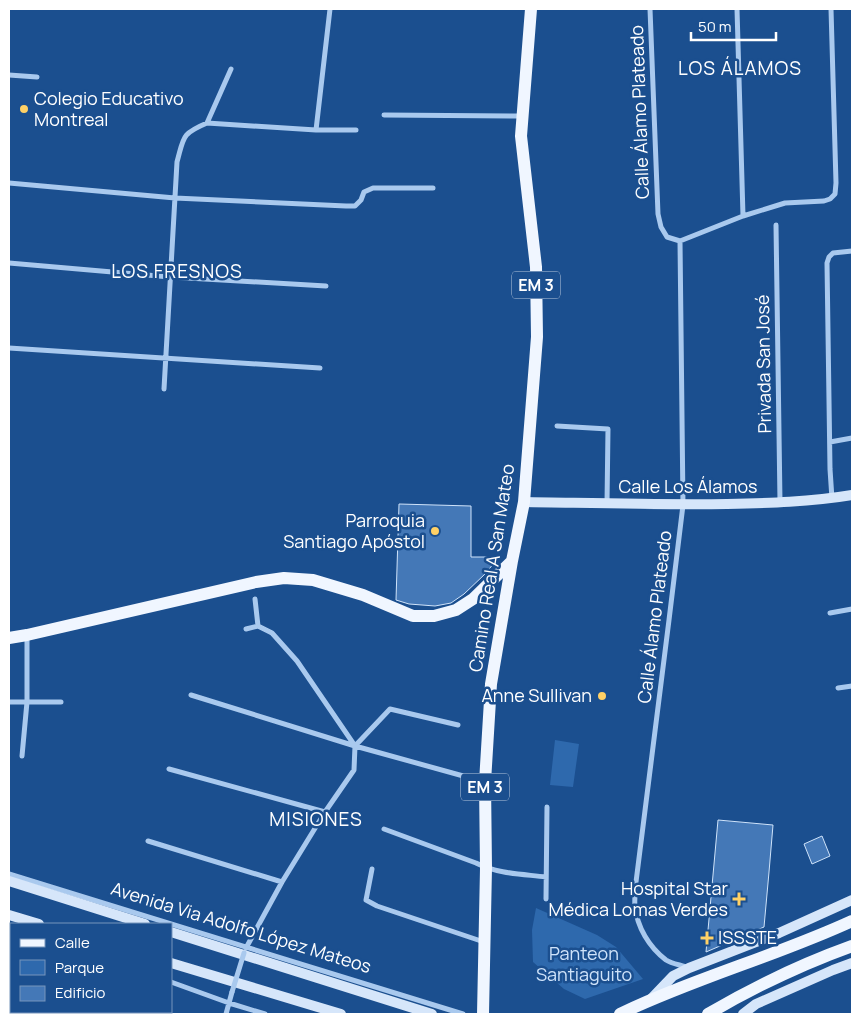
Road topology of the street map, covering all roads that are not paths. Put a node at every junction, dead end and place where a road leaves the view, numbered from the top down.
1 (330, 9) edge
2 (531, 9) edge
3 (650, 9) edge
4 (737, 9) edge
5 (831, 9) edge
6 (231, 69) dead end
7 (9, 75) edge
8 (37, 77) dead end
9 (384, 115) dead end
10 (522, 116) junction
11 (207, 123) junction
12 (316, 130) junction
13 (356, 130) dead end
14 (9, 183) edge
15 (433, 188) dead end
16 (175, 198) junction
17 (743, 216) junction
18 (776, 225) dead end
19 (680, 241) junction
20 (852, 251) edge
21 (9, 263) edge
22 (170, 277) junction
23 (326, 286) dead end
24 (9, 348) edge
25 (166, 358) junction
26 (320, 368) dead end
27 (164, 389) dead end
28 (557, 426) dead end
29 (852, 438) edge
30 (830, 442) junction
31 (852, 496) edge
32 (832, 498) junction
33 (524, 502) junction
34 (607, 503) junction
35 (780, 503) junction
36 (682, 505) junction
37 (512, 561) junction
38 (255, 599) dead end
39 (852, 609) edge
40 (830, 613) dead end
41 (258, 626) junction
42 (246, 629) dead end
43 (27, 635) junction
44 (9, 638) edge
45 (852, 686) edge
46 (838, 688) dead end
47 (191, 695) dead end
48 (9, 702) edge
49 (27, 702) junction
50 (61, 702) dead end
51 (458, 726) dead end
52 (354, 746) junction
53 (22, 756) dead end
54 (169, 768) dead end
55 (485, 782) junction
56 (547, 807) dead end
57 (326, 812) junction
58 (384, 828) dead end
59 (148, 841) dead end
60 (486, 868) junction
61 (372, 869) dead end
62 (9, 874) edge
63 (546, 877) junction
64 (9, 882) edge
65 (282, 882) junction
66 (546, 899) dead end
67 (852, 900) edge
68 (9, 916) edge
69 (852, 921) edge
70 (35, 923) edge
71 (142, 923) edge
72 (168, 923) edge
73 (172, 924) edge
74 (172, 932) edge
75 (484, 942) junction
76 (852, 946) edge
77 (246, 947) junction
78 (172, 963) edge
79 (852, 963) edge
80 (689, 968) junction
81 (172, 982) edge
82 (741, 995) junction
83 (650, 1000) junction
84 (229, 1003) junction
85 (226, 1014) edge
86 (265, 1014) edge
87 (341, 1014) edge
88 (432, 1014) edge
89 (463, 1014) edge
90 (483, 1014) edge
91 (620, 1014) edge
92 (708, 1014) edge
93 (730, 1014) edge
94 (743, 1014) edge

1 - 12 street
2 - 10 main road, Camino Real A San Mateo / EM 3
3 - 19 street, Calle Álamo Plateado
4 - 17 street
5 - 17 street
6 - 11 street
7 - 8 street
9 - 10 street
10 - 33 main road, Camino Real A San Mateo / EM 3
11 - 12 street
11 - 16 street
12 - 13 street
14 - 16 street
15 - 16 street
16 - 22 street
17 - 19 street
18 - 35 street, Privada San José
19 - 36 street, Calle Álamo Plateado
20 - 30 street
21 - 22 street
22 - 23 street
22 - 25 street
24 - 25 street
25 - 26 street
25 - 27 street
28 - 34 street
29 - 30 street
30 - 32 street
31 - 32 main road, Calle Los Álamos
32 - 35 main road, Calle Los Álamos
33 - 34 main road, Calle Los Álamos
33 - 37 main road, Camino Real A San Mateo / EM 3
34 - 36 main road, Calle Los Álamos
35 - 36 main road, Calle Los Álamos
36 - 80 street, Calle Álamo Plateado
37 - 43 main road
37 - 55 main road, Camino Real A San Mateo / EM 3
38 - 41 street
39 - 40 street
41 - 42 street
41 - 52 street
43 - 44 main road
43 - 49 street
45 - 46 street
47 - 52 street
48 - 49 street
49 - 50 street
49 - 53 street
51 - 52 street
52 - 55 street
52 - 57 street
54 - 57 street
55 - 60 main road, Camino Real A San Mateo / EM 3
56 - 63 street
57 - 65 street
58 - 60 street
59 - 65 street
60 - 63 street
60 - 75 main road, Camino Real A San Mateo / EM 3
61 - 75 street
62 - 72 street, Avenida Via Adolfo López Mateos
63 - 66 street
64 - 71 main road, Avenida Via Adolfo López Mateos
65 - 77 street
67 - 80 main road
68 - 70 main road
69 - 83 main road
73 - 77 street, Avenida Via Adolfo López Mateos
74 - 88 main road, Avenida Via Adolfo López Mateos
75 - 90 main road, Camino Real A San Mateo / EM 3
76 - 82 main road
77 - 84 street, bridge
77 - 89 street, Avenida Via Adolfo López Mateos
78 - 87 main road
79 - 94 main road
80 - 83 main road
81 - 84 street
82 - 92 main road
82 - 93 main road
83 - 91 main road
84 - 85 street
84 - 86 street

